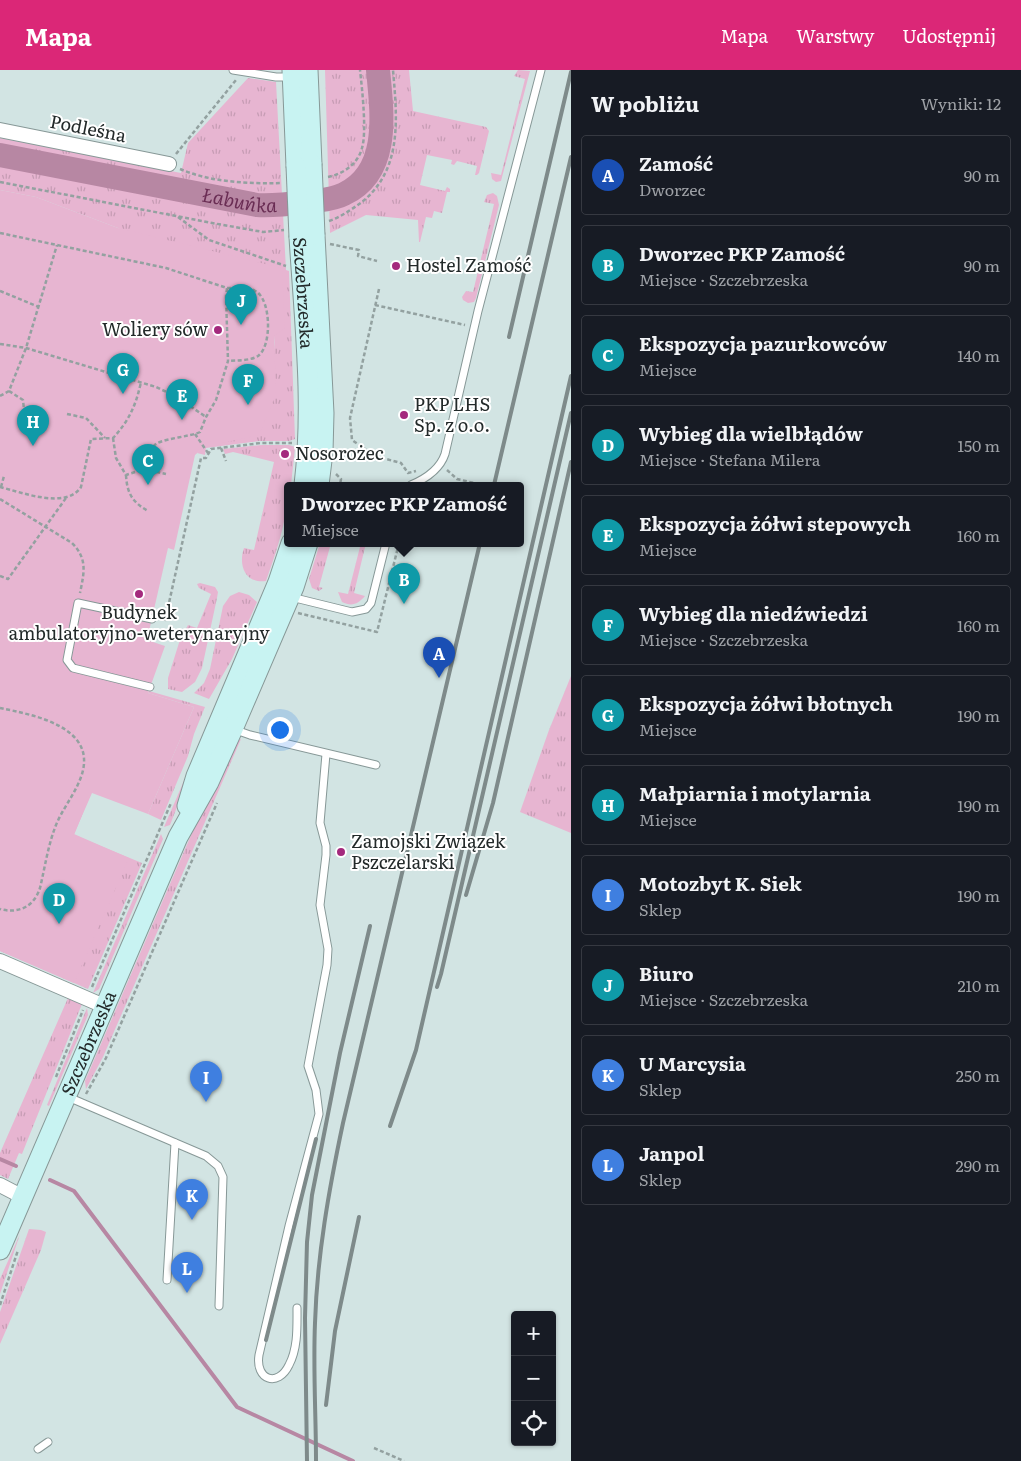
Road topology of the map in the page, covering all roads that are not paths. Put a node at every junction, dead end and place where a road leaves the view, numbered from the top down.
1 (233, 70) edge
2 (540, 70) edge
3 (300, 73) edge
4 (0, 130) edge
5 (169, 164) road end
6 (310, 482) edge
7 (418, 482) edge
8 (291, 547) edge
9 (307, 547) edge
10 (385, 547) edge
11 (287, 601) junction
12 (152, 619) dead end
13 (150, 687) dead end
14 (233, 729) junction
15 (326, 754) junction
16 (376, 765) dead end
17 (178, 837) junction
18 (0, 961) edge
19 (104, 1006) junction
20 (74, 1100) junction
21 (175, 1143) junction
22 (0, 1185) edge
23 (23, 1197) junction
24 (9, 1250) edge
25 (167, 1280) dead end
26 (219, 1306) dead end
27 (297, 1308) dead end
28 (48, 1442) dead end
29 (38, 1449) dead end

1 - 3 lane
2 - 7 lane
3 - 6 street, Szczebrzeska, bridge
4 - 5 street, Podleśna
8 - 11 street, Szczebrzeska
9 - 11 street, Szczebrzeska
10 - 11 lane
11 - 14 street, Szczebrzeska
11 - 17 street, Szczebrzeska
12 - 13 lane
14 - 15 lane
14 - 17 street, Szczebrzeska
15 - 16 lane
15 - 27 lane
17 - 19 street, Szczebrzeska
18 - 19 street
19 - 20 street, Szczebrzeska
20 - 21 lane
20 - 23 street, Szczebrzeska
21 - 25 lane
21 - 26 lane
22 - 23 street
23 - 24 street, Szczebrzeska
28 - 29 lane

